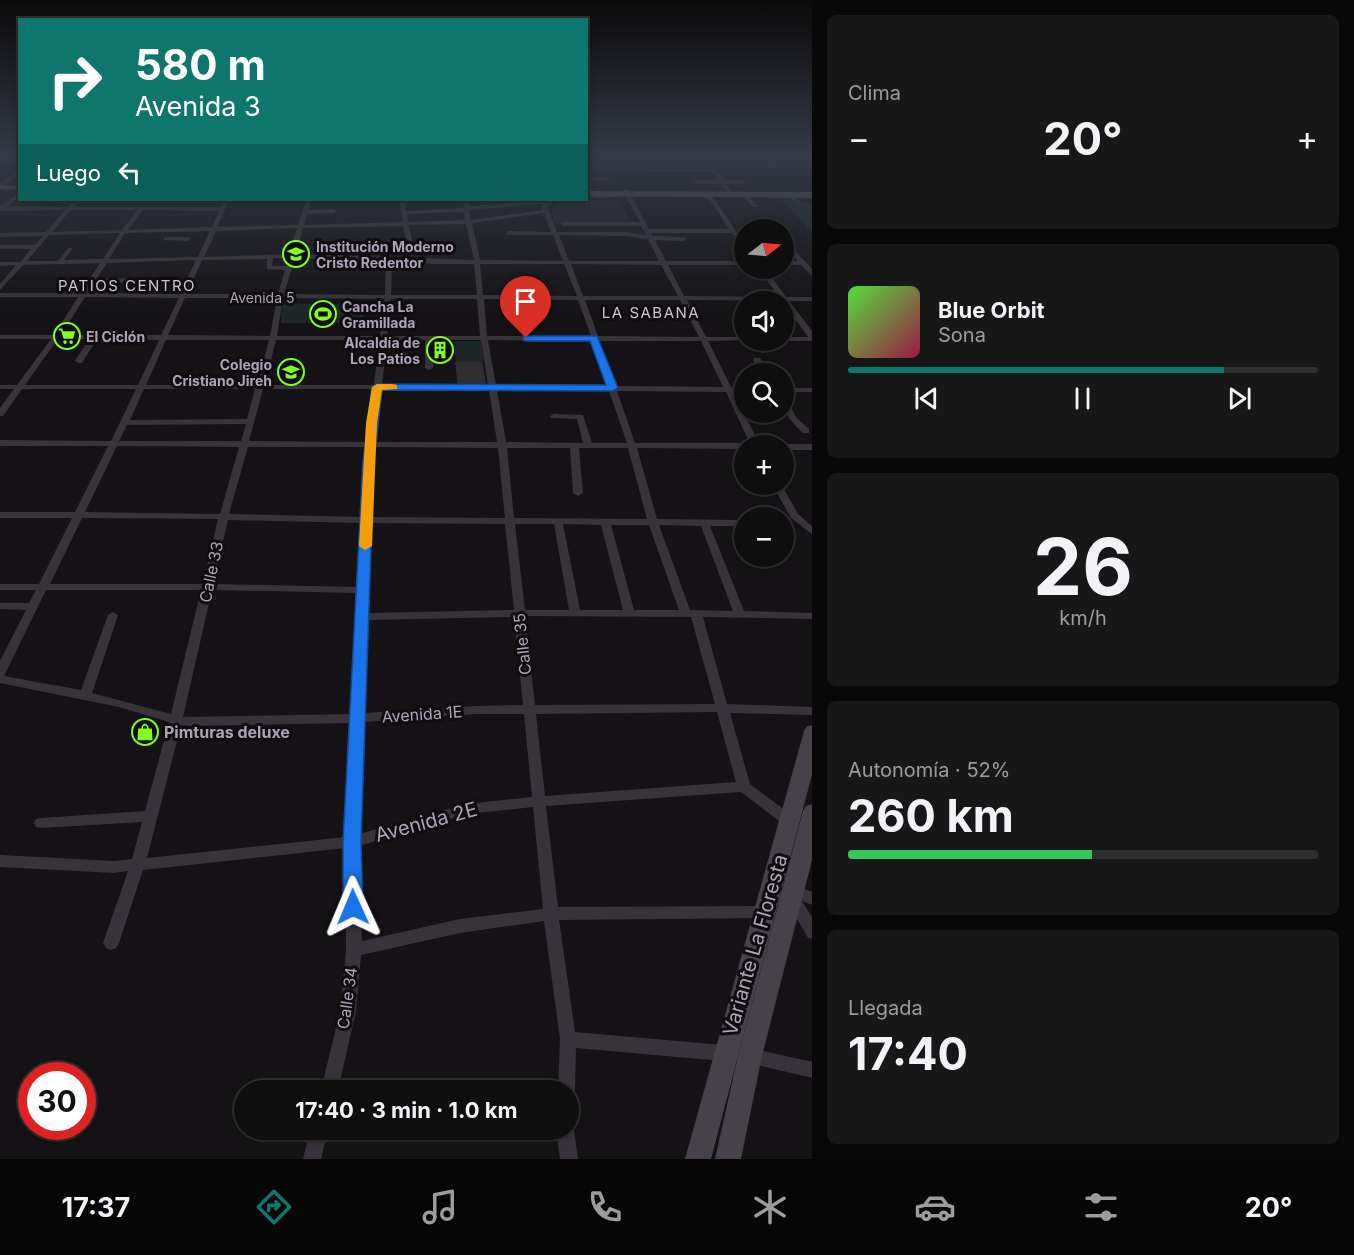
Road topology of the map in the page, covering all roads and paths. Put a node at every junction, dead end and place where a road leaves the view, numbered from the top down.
1 (306, 207) edge
2 (402, 207) edge
3 (487, 207) edge
4 (544, 207) edge
5 (634, 207) edge
6 (717, 207) edge
7 (69, 208) junction
8 (1, 209) edge
9 (141, 209) junction
10 (156, 209) joint
11 (223, 209) joint
12 (466, 209) junction
13 (546, 211) junction
14 (305, 212) junction
15 (403, 213) junction
16 (469, 222) junction
17 (406, 224) junction
18 (563, 224) dead end
19 (643, 224) junction
20 (301, 226) junction
21 (332, 226) junction
22 (214, 228) junction
23 (185, 229) junction
24 (124, 231) junction
25 (732, 231) junction
26 (48, 233) junction
27 (509, 233) dead end
28 (555, 233) junction
29 (734, 234) edge
30 (0, 235) edge
31 (649, 235) junction
32 (166, 239) dead end
33 (180, 239) junction
34 (188, 239) dead end
35 (683, 239) dead end
36 (409, 240) dead end
37 (0, 247) edge
38 (35, 247) junction
39 (69, 249) dead end
40 (794, 253) edge
41 (292, 256) junction
42 (270, 257) junction
43 (389, 258) junction
44 (198, 260) junction
45 (104, 262) junction
46 (477, 262) junction
47 (59, 263) junction
48 (567, 263) junction
49 (664, 263) junction
50 (734, 263) edge
51 (0, 264) edge
52 (22, 264) junction
53 (794, 264) edge
54 (803, 264) junction
55 (288, 268) junction
56 (812, 271) edge
57 (93, 280) junction
58 (141, 281) dead end
59 (0, 288) edge
60 (0, 295) edge
61 (83, 297) junction
62 (183, 297) junction
63 (388, 297) junction
64 (280, 298) junction
65 (481, 298) junction
66 (581, 298) junction
67 (682, 298) junction
68 (734, 299) edge
69 (794, 299) edge
70 (812, 299) edge
71 (794, 313) edge
72 (0, 337) edge
73 (56, 337) junction
74 (812, 337) edge
75 (94, 338) junction
76 (164, 338) junction
77 (273, 338) junction
78 (383, 338) junction
79 (429, 338) junction
80 (594, 338) junction
81 (812, 338) edge
82 (484, 339) junction
83 (704, 339) junction
84 (734, 339) edge
85 (794, 339) edge
86 (757, 360) dead end
87 (79, 361) dead end
88 (759, 363) edge
89 (429, 368) dead end
90 (0, 387) edge
91 (20, 387) junction
92 (377, 387) junction
93 (140, 388) junction
94 (259, 388) junction
95 (492, 388) junction
96 (612, 388) junction
97 (729, 390) junction
98 (734, 390) edge
99 (794, 390) edge
100 (812, 390) edge
101 (0, 414) edge
102 (554, 416) dead end
103 (794, 419) edge
104 (250, 421) junction
105 (124, 423) junction
106 (806, 431) dead end
107 (751, 435) edge
108 (0, 443) edge
109 (114, 443) junction
110 (244, 445) junction
111 (588, 445) junction
112 (370, 446) junction
113 (502, 446) junction
114 (574, 446) junction
115 (632, 446) junction
116 (734, 446) edge
117 (794, 447) edge
118 (812, 447) edge
119 (578, 493) dead end
120 (80, 514) junction
121 (0, 515) edge
122 (224, 516) junction
123 (366, 520) junction
124 (509, 520) junction
125 (605, 521) junction
126 (794, 521) edge
127 (558, 522) junction
128 (653, 522) junction
129 (704, 522) junction
130 (734, 523) edge
131 (812, 531) edge
132 (0, 587) edge
133 (209, 587) junction
134 (43, 588) junction
135 (363, 590) junction
136 (0, 606) edge
137 (34, 607) junction
138 (519, 613) junction
139 (575, 613) junction
140 (629, 613) junction
141 (691, 613) junction
142 (740, 614) junction
143 (113, 615) dead end
144 (812, 616) edge
145 (362, 617) junction
146 (0, 673) edge
147 (0, 679) edge
148 (85, 695) junction
149 (722, 708) junction
150 (529, 710) junction
151 (812, 711) edge
152 (357, 718) junction
153 (176, 721) junction
154 (812, 740) edge
155 (744, 787) junction
156 (541, 801) junction
157 (150, 816) junction
158 (804, 821) edge
159 (41, 824) dead end
160 (352, 842) junction
161 (0, 861) edge
162 (138, 863) junction
163 (800, 896) edge
164 (766, 912) junction
165 (551, 914) junction
166 (812, 930) edge
167 (111, 943) dead end
168 (354, 950) junction
169 (568, 1039) junction
170 (723, 1053) junction
171 (750, 1056) junction
172 (812, 1070) edge
173 (331, 1080) edge
174 (566, 1080) edge
175 (317, 1140) edge
176 (566, 1140) edge
177 (312, 1159) edge
178 (569, 1159) edge
179 (698, 1159) edge
180 (728, 1159) edge

1 - 14 street, Calle 33
2 - 15 street
3 - 12 street
4 - 13 street
5 - 19 street
6 - 25 street
7 - 8 street
7 - 9 street
7 - 26 street
9 - 10 street
9 - 24 street
10 - 11 street
11 - 22 street
12 - 15 street
12 - 16 street, Calle 35
13 - 16 street
13 - 28 street
14 - 20 street, Calle 33
14 - 21 street
15 - 17 street
16 - 17 street
16 - 46 street, Calle 35
17 - 21 street
17 - 36 street
18 - 19 street
19 - 31 street
20 - 21 street
20 - 22 street
20 - 41 street, Calle 33
22 - 23 street
22 - 44 street
23 - 24 street
23 - 33 street
24 - 26 street
24 - 45 street
25 - 29 street
25 - 31 street
26 - 30 street
26 - 38 street
27 - 28 street
28 - 31 street
28 - 48 street
31 - 35 street
31 - 49 street
32 - 33 street
33 - 34 street
37 - 38 street
38 - 52 street
39 - 47 street
40 - 54 street
41 - 42 street
41 - 43 street
41 - 55 street, Calle 33
42 - 44 street
42 - 55 street
43 - 46 street
43 - 63 street, Calle 34
44 - 45 street
44 - 62 street
45 - 47 street
45 - 57 street
46 - 48 street
46 - 65 street, Calle 35
47 - 52 street
48 - 49 street
48 - 66 street
49 - 50 street
49 - 67 street
51 - 52 street
52 - 59 street
53 - 54 street
54 - 56 street
55 - 64 street, Calle 33
57 - 58 street
57 - 61 street
60 - 61 street, Avenida 5
61 - 62 street, Avenida 5
61 - 73 street
62 - 64 street, Avenida 5
62 - 76 street
63 - 64 street, Avenida 5
63 - 65 street, Avenida 5
63 - 78 street, Calle 34
64 - 77 street, Calle 33
65 - 66 street, Avenida 5
65 - 82 street, Calle 35
66 - 67 street, Avenida 5
66 - 80 street
67 - 68 street, Avenida 5
67 - 83 street
69 - 70 street, Avenida 5
71 - 74 street
72 - 73 street
73 - 75 street
73 - 91 street
75 - 76 street
75 - 87 street
76 - 77 street
76 - 93 street
77 - 78 street
77 - 94 street, Calle 33
78 - 79 street
78 - 92 street, Calle 34
79 - 82 street
79 - 89 street
80 - 82 street
80 - 83 street
80 - 96 street
81 - 85 street
82 - 95 street, Calle 35
83 - 84 street
83 - 97 street
86 - 88 street
90 - 91 street
91 - 93 street
91 - 101 street
92 - 94 street
92 - 95 street
92 - 112 street, Calle 34
93 - 94 street
93 - 105 street
94 - 104 street, Calle 33
95 - 96 street
95 - 113 street, Calle 35
96 - 97 street
96 - 115 street
97 - 98 street
97 - 107 street
99 - 100 street
102 - 111 street
103 - 106 street
104 - 105 street
104 - 110 street, Calle 33
105 - 109 street
108 - 109 street
109 - 110 street
109 - 120 street
110 - 112 street
110 - 122 street, Calle 33
111 - 114 street
111 - 115 street
112 - 113 street
112 - 123 street, Calle 34
113 - 114 street
113 - 124 street, Calle 35
114 - 119 street
115 - 116 street
115 - 128 street
117 - 118 street
120 - 121 street
120 - 122 street
120 - 134 street
122 - 123 street
122 - 133 street, Calle 33
123 - 124 street
123 - 135 street, Calle 34
124 - 127 street
124 - 138 street, Calle 35
125 - 127 street
125 - 128 street
125 - 140 street
126 - 131 street
127 - 139 street
128 - 129 street
128 - 141 street
129 - 130 street
129 - 142 street
132 - 134 street
133 - 134 street
133 - 135 street
133 - 153 street, Calle 33
134 - 137 street
135 - 145 street, Calle 34
136 - 137 street
137 - 146 street
138 - 139 street
138 - 145 street
138 - 150 street, Calle 35
139 - 140 street
140 - 141 street
141 - 142 street
141 - 149 street
142 - 144 street
143 - 148 street
145 - 152 street, Calle 34
147 - 148 street, Avenida 1E
148 - 153 street, Avenida 1E
149 - 150 street, Avenida 1E
149 - 151 street, Avenida 1E
149 - 155 street
150 - 152 street, Avenida 1E
150 - 156 street, Calle 35
152 - 153 street, Avenida 1E
152 - 160 street, Calle 34
153 - 157 street, Calle 33
154 - 158 main road, Variante La Floresta
155 - 156 street, Avenida 2E
155 - 158 street
156 - 160 street, Avenida 2E
156 - 165 street, Calle 35
157 - 159 street
157 - 162 street, Calle 33
158 - 163 main road, Variante La Floresta
158 - 164 main road, Variante La Floresta
160 - 162 street, Avenida 2E
160 - 168 street, Calle 34
161 - 162 street, Avenida 2E
162 - 167 street, Calle 33
163 - 166 street
163 - 171 main road, Variante La Floresta
164 - 165 street
164 - 170 main road, Variante La Floresta
165 - 168 street
165 - 169 street, Calle 35
168 - 173 street, Calle 34
169 - 170 street
169 - 174 street, Calle 35
170 - 179 main road, Variante La Floresta
171 - 172 street
171 - 180 main road, Variante La Floresta
175 - 177 street
176 - 178 street

